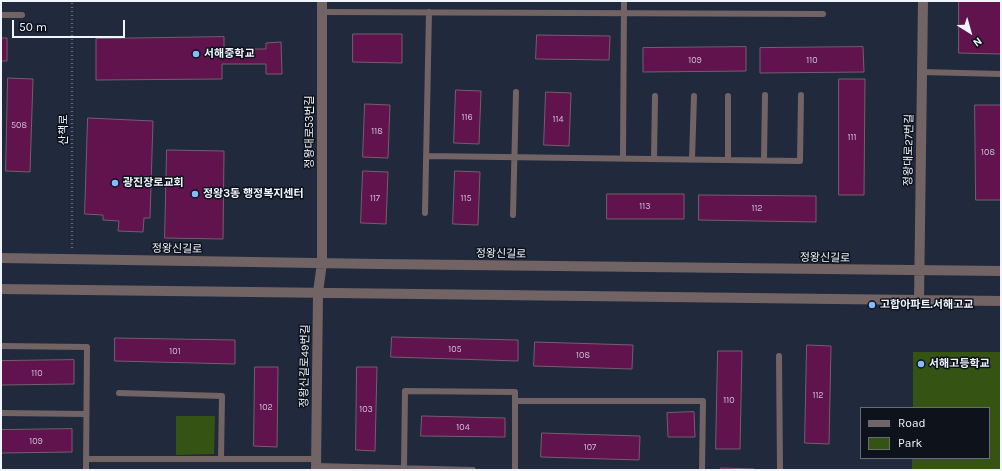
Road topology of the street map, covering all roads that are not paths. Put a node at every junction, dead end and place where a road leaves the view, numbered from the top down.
1 (322, 1) edge
2 (624, 1) edge
3 (923, 1) edge
4 (322, 12) junction
5 (429, 12) junction
6 (624, 14) junction
7 (823, 14) dead end
8 (1, 15) edge
9 (22, 15) dead end
10 (922, 72) junction
11 (1001, 74) edge
12 (516, 92) dead end
13 (765, 95) dead end
14 (801, 95) dead end
15 (655, 96) dead end
16 (694, 96) dead end
17 (728, 96) dead end
18 (426, 156) junction
19 (514, 157) junction
20 (623, 158) junction
21 (654, 159) junction
22 (692, 159) junction
23 (728, 160) junction
24 (764, 160) junction
25 (425, 214) dead end
26 (513, 215) dead end
27 (1, 258) edge
28 (322, 263) junction
29 (920, 271) junction
30 (1001, 271) edge
31 (1, 289) edge
32 (318, 292) junction
33 (919, 300) junction
34 (1001, 301) edge
35 (1, 346) edge
36 (779, 356) dead end
37 (119, 393) dead end
38 (515, 401) junction
39 (1, 413) edge
40 (86, 414) junction
41 (86, 459) junction
42 (221, 459) junction
43 (316, 465) edge
44 (404, 468) junction
45 (86, 470) edge
46 (473, 470) edge
47 (515, 470) edge
48 (702, 470) edge
49 (780, 470) edge

1 - 4 street, 정왕대로53번길
2 - 6 lane
3 - 10 street, 정왕대로27번길
4 - 5 lane
4 - 28 street, 정왕대로53번길
5 - 6 lane
5 - 18 lane
6 - 7 lane
6 - 20 lane
8 - 9 lane
10 - 11 lane
10 - 29 street, 정왕대로27번길
12 - 19 lane
13 - 24 lane
14 - 24 lane
15 - 21 lane
16 - 22 lane
17 - 23 lane
18 - 19 lane
18 - 25 lane
19 - 20 lane
19 - 26 lane
20 - 21 lane
21 - 22 lane
22 - 23 lane
23 - 24 lane
27 - 28 street, 정왕신길로
28 - 29 street, 정왕신길로
28 - 32 street, 정왕신길로49번길
29 - 30 street, 정왕신길로
29 - 33 street, 정왕대로27번길
31 - 32 street
32 - 33 street
32 - 43 street, 정왕신길로49번길
33 - 34 street
35 - 40 lane
36 - 49 lane
37 - 42 lane
38 - 44 lane
38 - 47 lane
38 - 48 lane
39 - 40 lane
40 - 41 lane
41 - 42 lane
41 - 45 lane
42 - 43 lane
43 - 44 lane
44 - 46 lane

